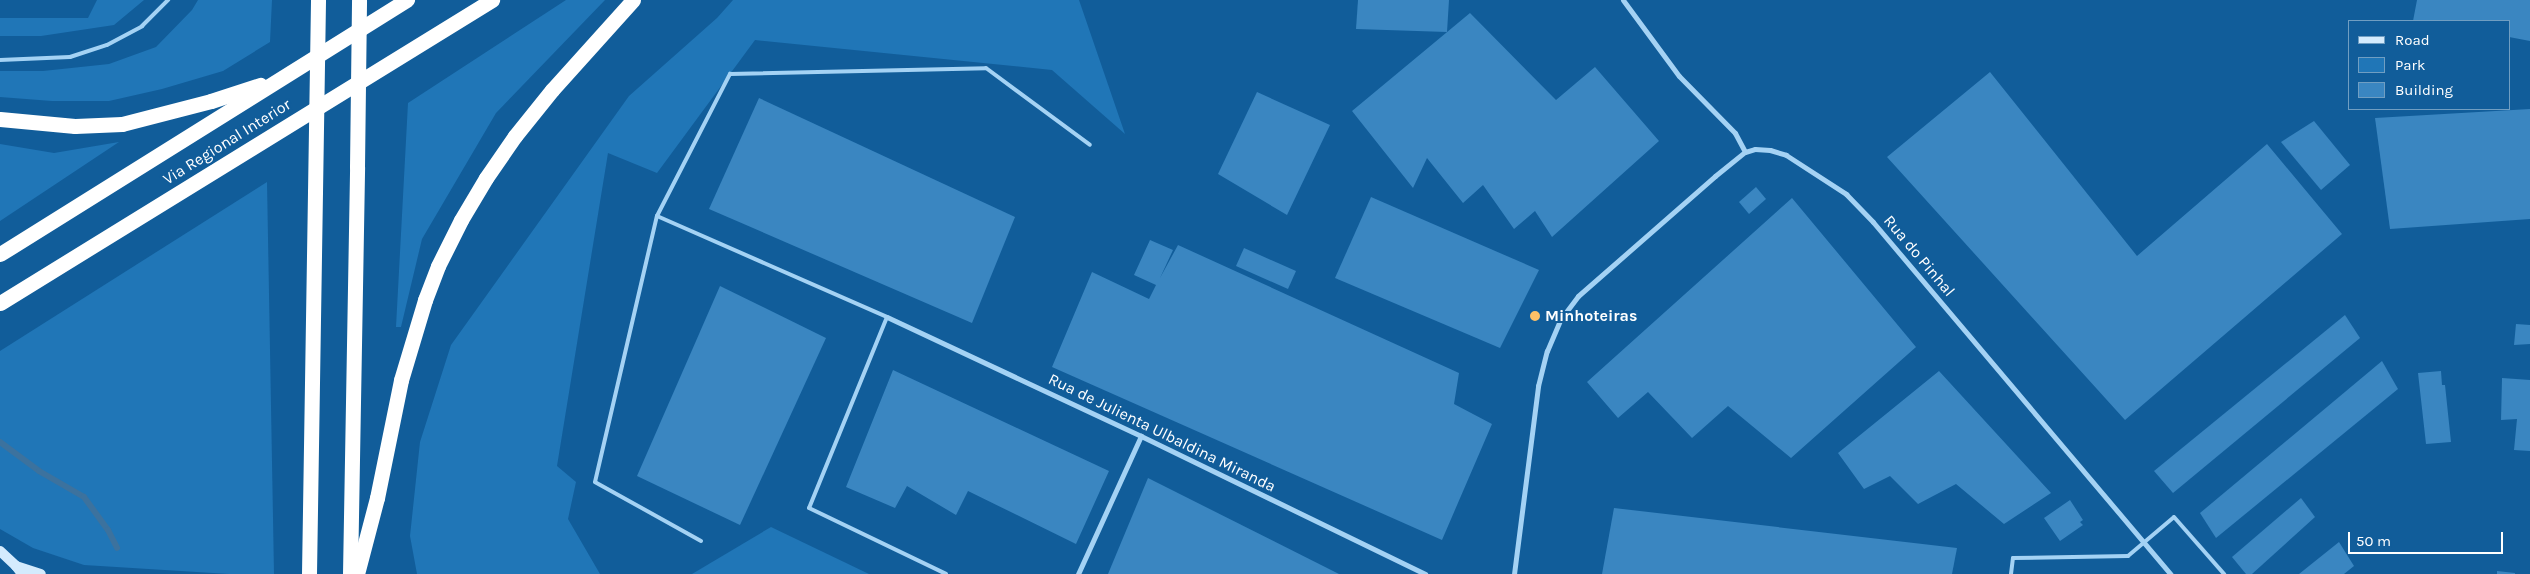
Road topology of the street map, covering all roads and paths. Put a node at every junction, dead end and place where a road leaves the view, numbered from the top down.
1 (168, 0) edge
2 (318, 0) edge
3 (360, 0) edge
4 (407, 0) edge
5 (487, 0) edge
6 (492, 0) edge
7 (634, 0) edge
8 (1622, 0) edge
9 (473, 11) junction
10 (0, 60) edge
11 (281, 78) junction
12 (0, 119) edge
13 (1090, 145) dead end
14 (1745, 152) junction
15 (657, 216) junction
16 (0, 254) edge
17 (0, 303) edge
18 (887, 317) junction
19 (1141, 436) junction
20 (701, 541) dead end
21 (2143, 543) junction
22 (0, 551) edge
23 (19, 570) edge
24 (41, 574) edge
25 (309, 574) edge
26 (350, 574) edge
27 (357, 574) edge
28 (946, 574) edge
29 (1078, 574) edge
30 (1425, 574) edge
31 (1514, 574) edge
32 (2011, 574) edge
33 (2170, 574) edge
34 (2224, 574) edge

1 - 10 lane
2 - 25 highway, bridge
3 - 26 highway, bridge
4 - 11 highway
5 - 9 highway
6 - 9 highway
7 - 27 highway
8 - 14 street
9 - 17 highway, Via Regional Interior
11 - 12 highway
11 - 16 highway
13 - 15 lane
14 - 21 street, Rua do Pinhal
14 - 31 street
15 - 18 lane
15 - 20 lane
18 - 19 street, Rua de Julienta Ulbaldina Miranda
18 - 28 lane
19 - 29 street
19 - 30 street, Rua de Julienta Ulbaldina Miranda
21 - 32 lane
21 - 33 street, Rua do Pinhal
21 - 34 lane
22 - 23 main road
23 - 24 main road

